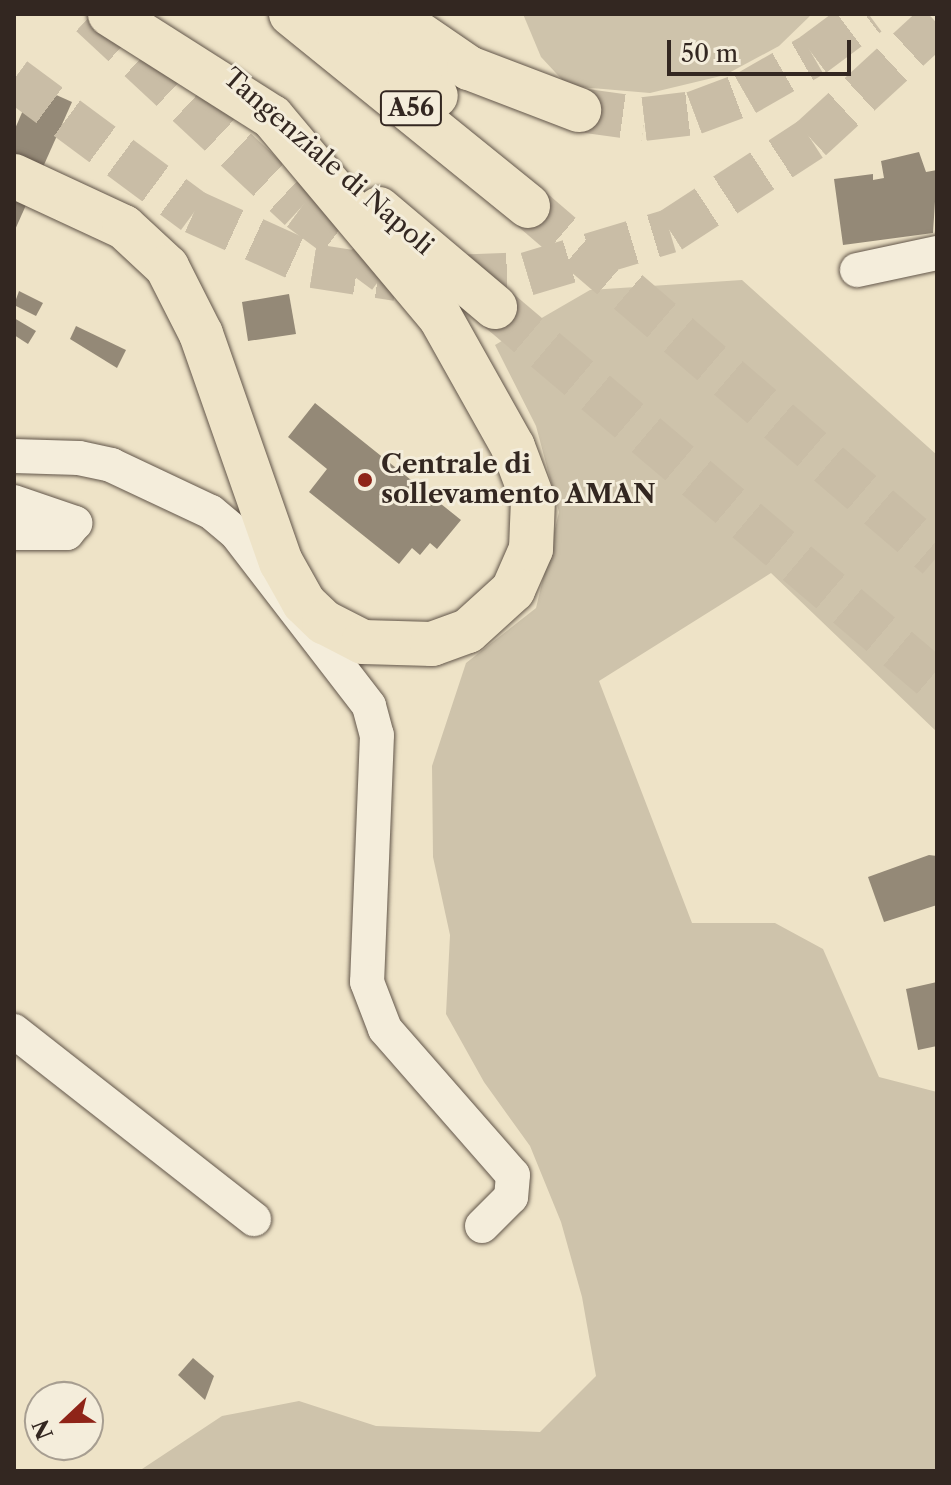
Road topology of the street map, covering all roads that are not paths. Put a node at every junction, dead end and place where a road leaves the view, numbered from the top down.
1 (110, 14) edge
2 (164, 14) edge
3 (291, 14) edge
4 (348, 14) edge
5 (390, 14) edge
6 (434, 14) edge
7 (272, 117) junction
8 (14, 176) edge
9 (937, 253) edge
10 (857, 270) dead end
11 (495, 307) tunnel mouth
12 (14, 456) edge
13 (14, 502) edge
14 (14, 533) edge
15 (14, 1031) edge
16 (254, 1219) dead end
17 (482, 1226) dead end

1 - 7 highway
2 - 7 highway, Tangenziale di Napoli
3 - 4 highway, A56
5 - 6 highway
7 - 8 highway
7 - 11 highway, Tangenziale di Napoli
9 - 10 lane
12 - 17 lane
13 - 14 lane
15 - 16 lane

